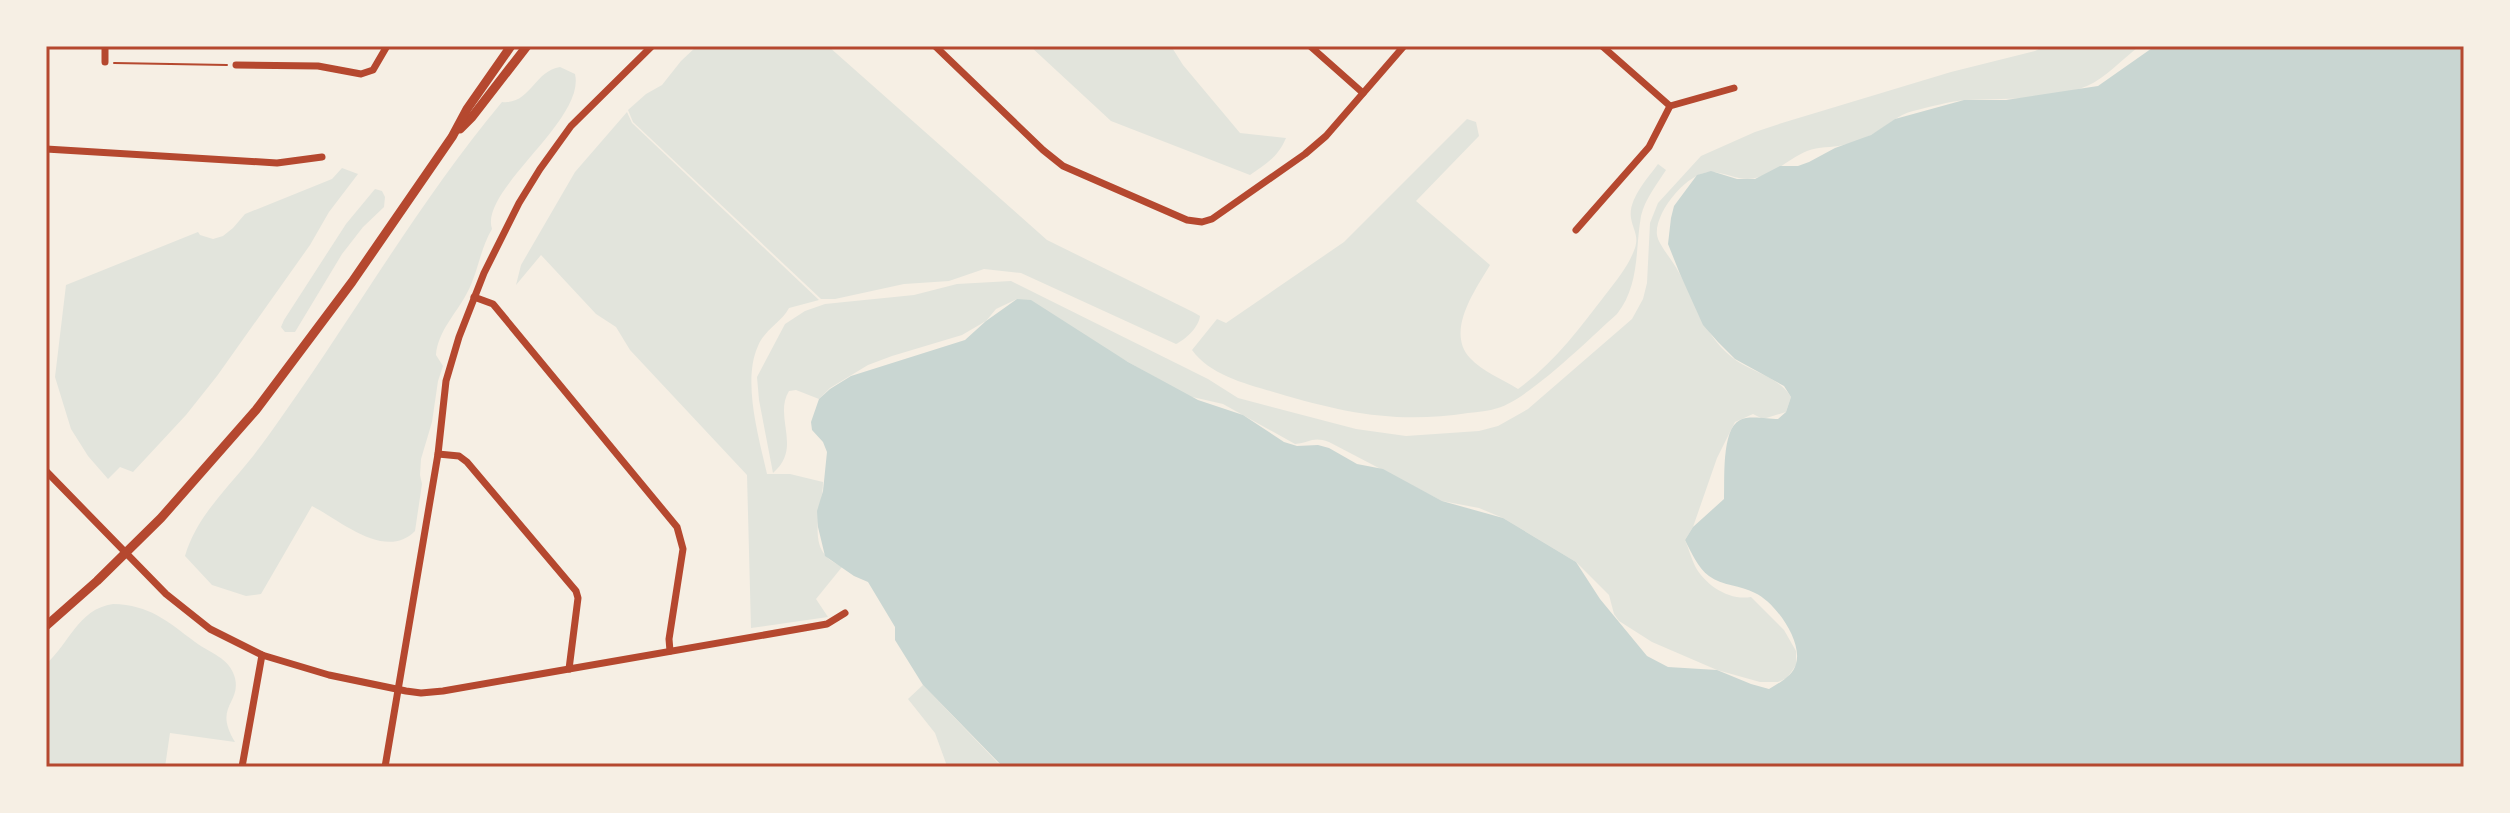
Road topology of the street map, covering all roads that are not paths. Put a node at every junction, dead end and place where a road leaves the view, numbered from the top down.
1 (105, 46) edge
2 (387, 46) edge
3 (511, 46) edge
4 (527, 46) edge
5 (652, 46) edge
6 (935, 46) edge
7 (1310, 46) edge
8 (1404, 46) edge
9 (1602, 46) edge
10 (105, 62) road end
11 (236, 65) road end
12 (1734, 88) dead end
13 (1363, 93) junction
14 (1670, 106) junction
15 (452, 137) junction
16 (46, 149) edge
17 (322, 157) dead end
18 (1576, 230) dead end
19 (474, 297) junction
20 (438, 454) junction
21 (46, 471) edge
22 (845, 613) dead end
23 (46, 626) edge
24 (670, 651) junction
25 (262, 655) junction
26 (569, 669) junction
27 (398, 690) junction
28 (242, 767) edge
29 (385, 767) edge

1 - 10 street
2 - 11 street
3 - 15 main road
4 - 15 main road
5 - 19 street
6 - 13 street
7 - 13 street
8 - 13 street
9 - 14 street
12 - 14 street
14 - 18 street
15 - 23 main road
16 - 17 street
19 - 20 street
19 - 24 street
20 - 26 street
20 - 27 street
21 - 25 street
22 - 24 street
24 - 26 street
25 - 27 street
25 - 28 street
26 - 27 street
27 - 29 street

